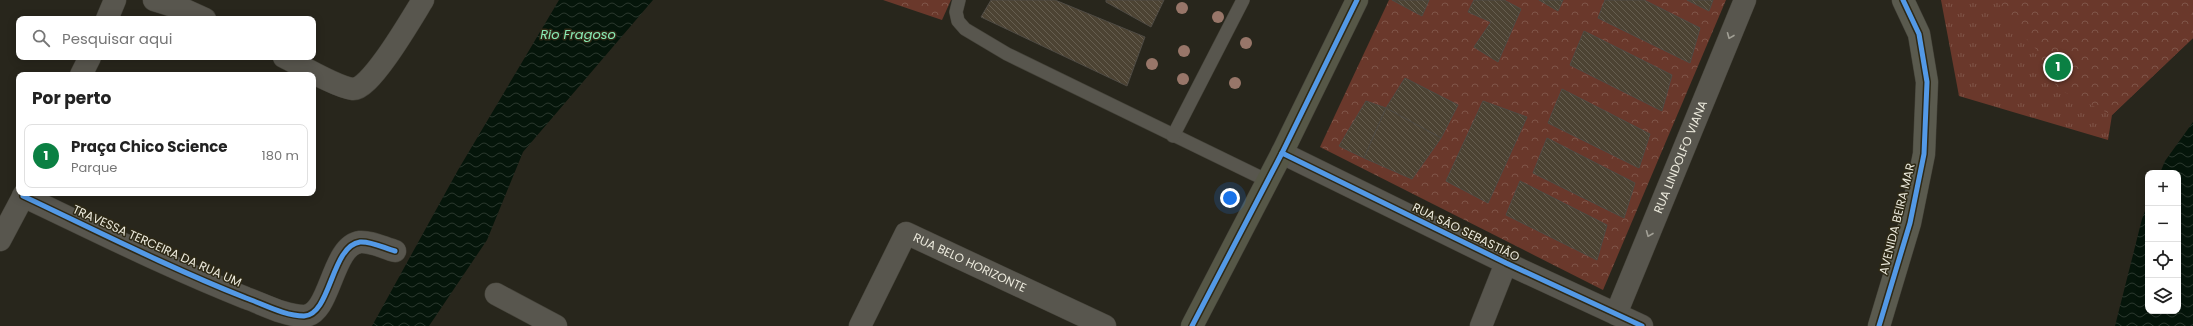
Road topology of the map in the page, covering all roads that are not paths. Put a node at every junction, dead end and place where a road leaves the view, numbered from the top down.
1 (115, 0) edge
2 (154, 0) edge
3 (424, 0) edge
4 (959, 0) edge
5 (1243, 0) edge
6 (1357, 0) edge
7 (1745, 0) edge
8 (1903, 0) edge
9 (108, 16) edge
10 (198, 16) edge
11 (88, 60) edge
12 (290, 60) edge
13 (82, 72) edge
14 (314, 72) edge
15 (316, 73) edge
16 (1173, 136) junction
17 (1282, 153) junction
18 (1268, 181) junction
19 (23, 196) edge
20 (28, 196) edge
21 (0, 240) edge
22 (395, 251) dead end
23 (1506, 263) junction
24 (496, 294) dead end
25 (874, 294) junction
26 (1616, 314) junction
27 (556, 326) edge
28 (848, 326) edge
29 (860, 326) edge
30 (1105, 326) edge
31 (1192, 326) edge
32 (1481, 326) edge
33 (1642, 326) edge
34 (1879, 326) edge

1 - 9 street
2 - 10 street
3 - 15 street
4 - 16 lane
5 - 16 lane
6 - 17 main road
7 -> 26 street, RUA LINDOLFO VIANA
8 - 34 main road, AVENIDA BEIRA MAR
11 - 13 street
12 - 14 street
16 - 18 lane
17 - 18 main road
17 - 23 street, RUA SÃO SEBASTIÃO
18 - 31 main road
19 - 21 street
20 - 22 street, TRAVESSA TERCEIRA DA RUA UM
23 - 26 street, RUA SÃO SEBASTIÃO
23 - 32 street
24 - 27 street
25 - 28 street
25 - 29 street, RUA BELO HORIZONTE
25 - 30 street, RUA BELO HORIZONTE
26 - 33 street, RUA SÃO SEBASTIÃO

